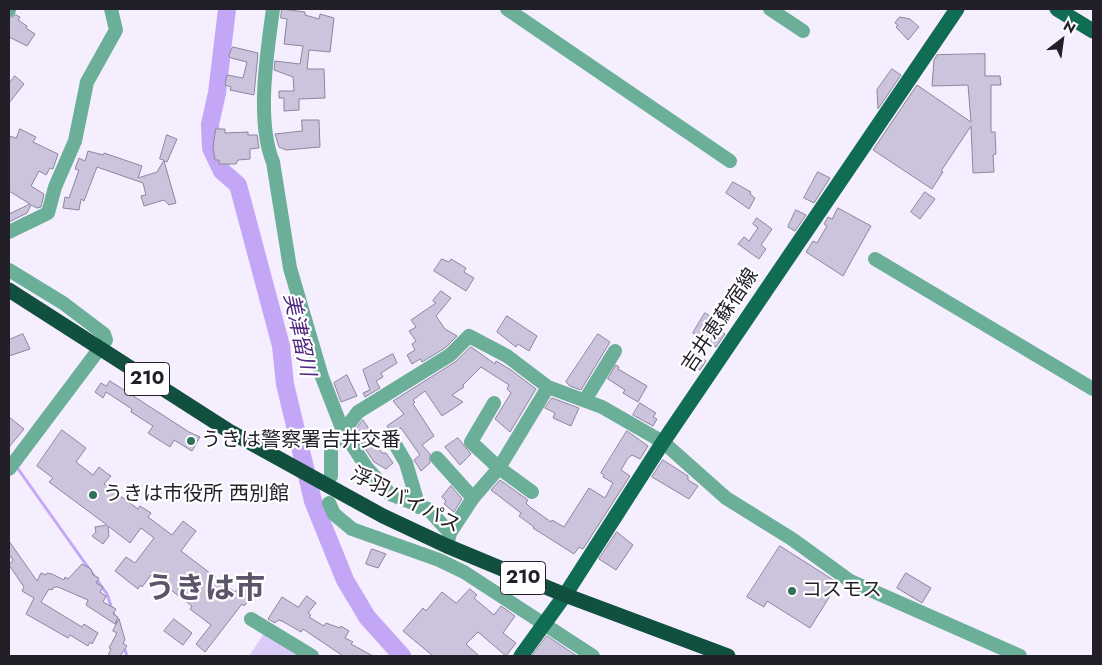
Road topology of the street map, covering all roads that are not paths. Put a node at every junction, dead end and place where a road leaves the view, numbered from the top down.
1 (111, 9) edge
2 (273, 9) edge
3 (507, 9) edge
4 (770, 9) edge
5 (958, 9) edge
6 (1057, 9) edge
7 (802, 31) dead end
8 (1093, 31) edge
9 (730, 161) dead end
10 (9, 232) edge
11 (875, 259) dead end
12 (9, 270) edge
13 (9, 290) edge
14 (101, 349) junction
15 (615, 351) dead end
16 (548, 387) junction
17 (1093, 388) edge
18 (585, 400) junction
19 (494, 403) dead end
20 (343, 431) junction
21 (392, 439) dead end
22 (663, 442) junction
23 (437, 458) dead end
24 (499, 468) junction
25 (9, 469) edge
26 (328, 479) junction
27 (532, 492) dead end
28 (473, 498) junction
29 (329, 503) dead end
30 (418, 507) junction
31 (449, 540) junction
32 (564, 595) junction
33 (252, 619) dead end
34 (542, 624) junction
35 (312, 656) edge
36 (520, 656) edge
37 (593, 656) edge
38 (728, 656) edge
39 (1020, 656) edge

1 - 10 street
2 - 20 street
3 - 9 street
4 - 7 street
5 - 22 main road, 吉井恵蘇宿線
6 - 8 main road
11 - 17 street
12 - 14 street
13 - 14 highway, 浮羽バイパス / 210
14 - 25 street
14 - 26 highway, 浮羽バイパス / 210
15 - 18 street
16 - 18 street
16 - 20 street
16 - 24 street
18 - 22 street
19 - 24 street
20 - 26 street
20 - 30 street
21 - 30 street
22 - 32 main road, 吉井恵蘇宿線
22 - 39 street
23 - 28 street
24 - 27 street
24 - 28 street
26 - 31 highway, 浮羽バイパス / 210
28 - 31 street
29 - 34 street
30 - 31 street
31 - 32 highway, 浮羽バイパス / 210
32 - 34 main road, 吉井恵蘇宿線
32 - 38 highway, 浮羽バイパス / 210
33 - 35 street
34 - 36 main road, 吉井恵蘇宿線
34 - 37 street

